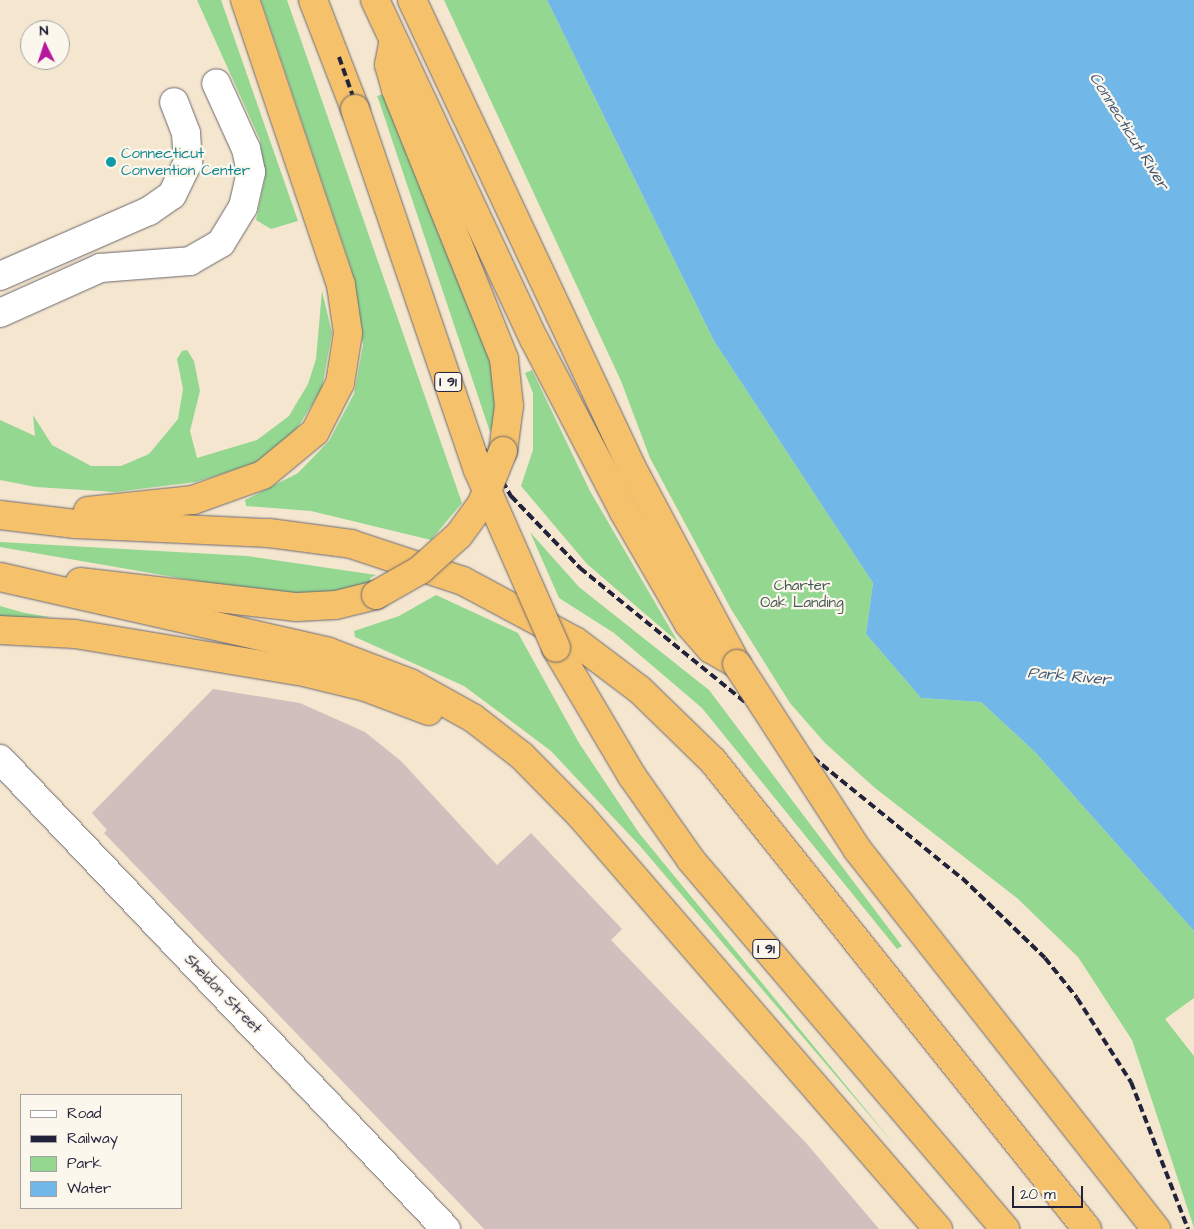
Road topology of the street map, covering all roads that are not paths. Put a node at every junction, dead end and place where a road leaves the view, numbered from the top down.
1 (245, 0) edge
2 (313, 0) edge
3 (375, 0) edge
4 (412, 0) edge
5 (395, 40) junction
6 (216, 83) dead end
7 (174, 102) dead end
8 (0, 276) edge
9 (0, 313) edge
10 (0, 515) edge
11 (39, 520) junction
12 (8, 579) edge
13 (0, 630) edge
14 (737, 664) junction
15 (0, 759) edge
16 (537, 770) junction
17 (446, 1229) edge
18 (938, 1229) edge
19 (1005, 1229) edge
20 (1086, 1229) edge
21 (1156, 1229) edge

1 - 11 highway
2 - 19 highway, I 91, bridge
3 - 5 highway
4 - 14 highway
5 - 12 highway, bridge
5 - 14 highway
6 - 9 street
7 - 8 street
10 - 11 highway
11 - 20 highway
12 - 16 highway
13 - 16 highway
14 - 21 highway, bridge
15 - 17 street, Sheldon Street
16 - 18 highway

